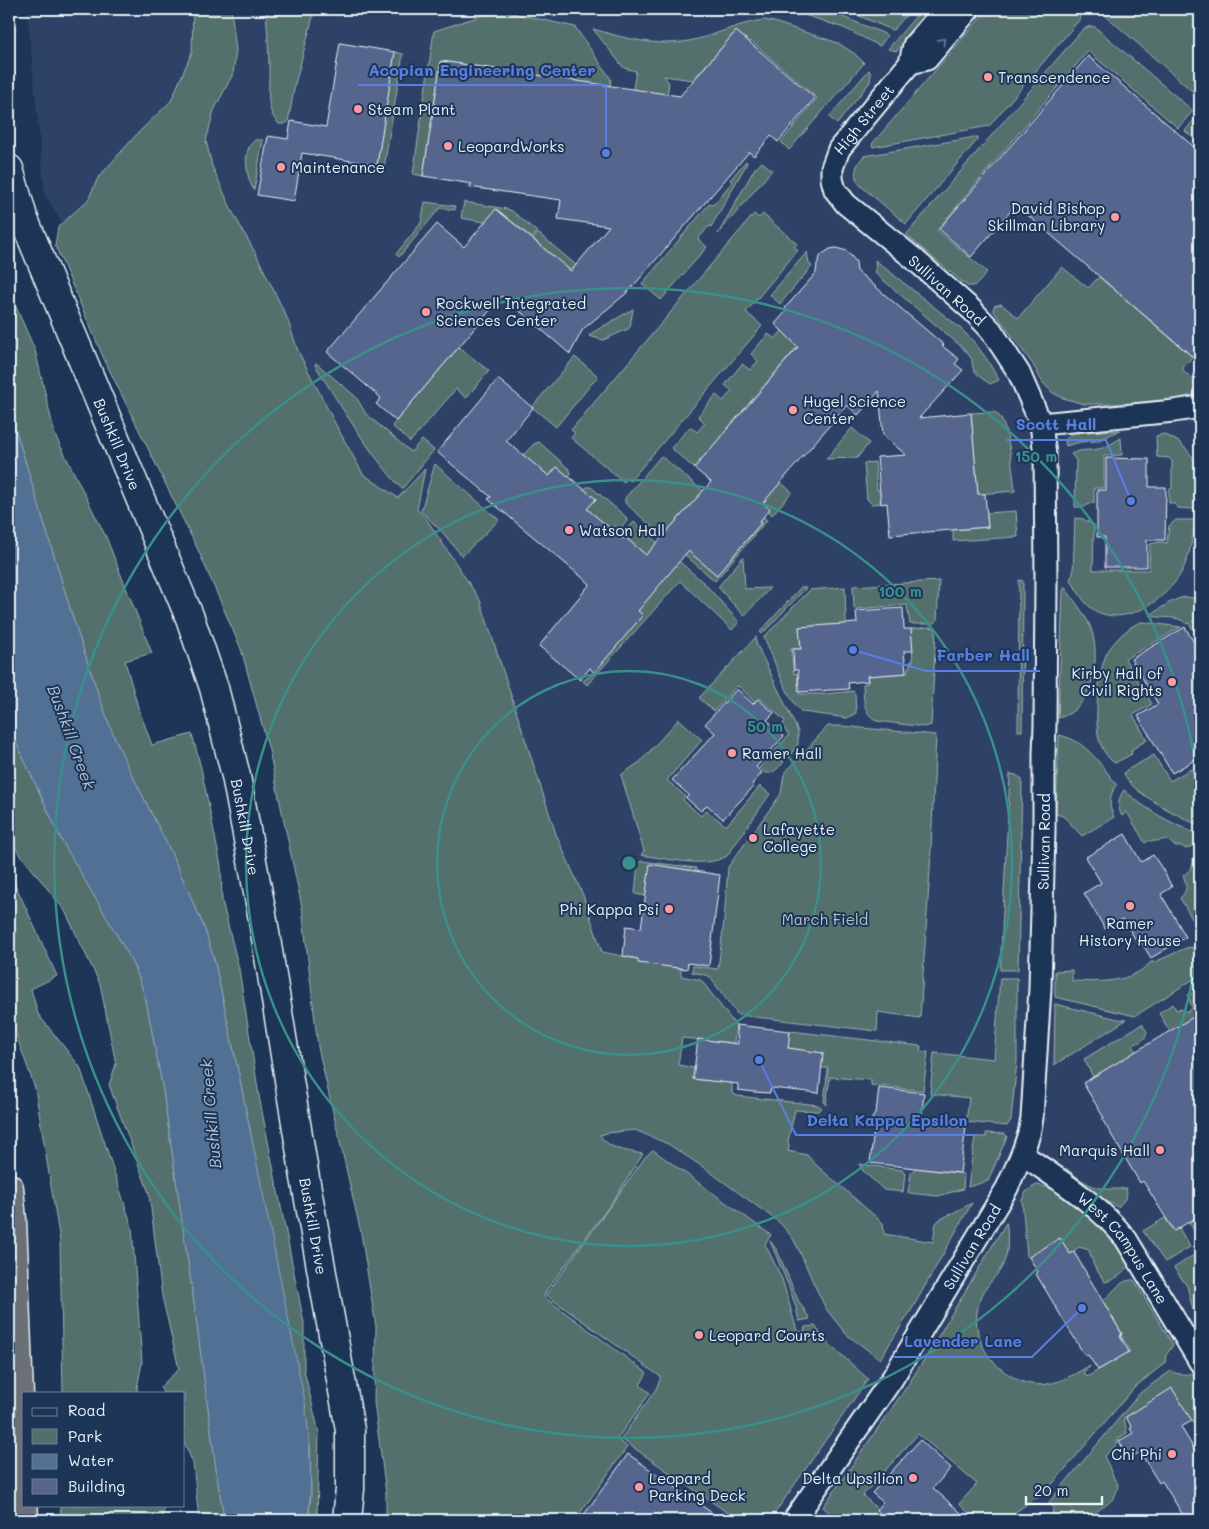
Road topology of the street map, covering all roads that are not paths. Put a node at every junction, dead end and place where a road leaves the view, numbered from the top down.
1 (945, 9) edge
2 (969, 9) edge
3 (910, 64) junction
4 (9, 169) edge
5 (832, 180) joint
6 (1200, 407) edge
7 (1041, 424) junction
8 (1022, 1154) junction
9 (9, 1188) edge
10 (1200, 1362) edge
11 (22, 1472) edge
12 (23, 1506) edge
13 (24, 1520) edge
14 (347, 1520) edge
15 (794, 1520) edge

1 - 3 street, High Street
3 -> 2 street, High Street
3 - 5 street, High Street
4 - 14 street, Bushkill Drive
5 - 7 street, Sullivan Road
6 - 7 street
7 - 8 street, Sullivan Road
8 - 10 street, West Campus Lane
8 - 15 street, Sullivan Road
9 - 11 highway
12 - 13 highway

